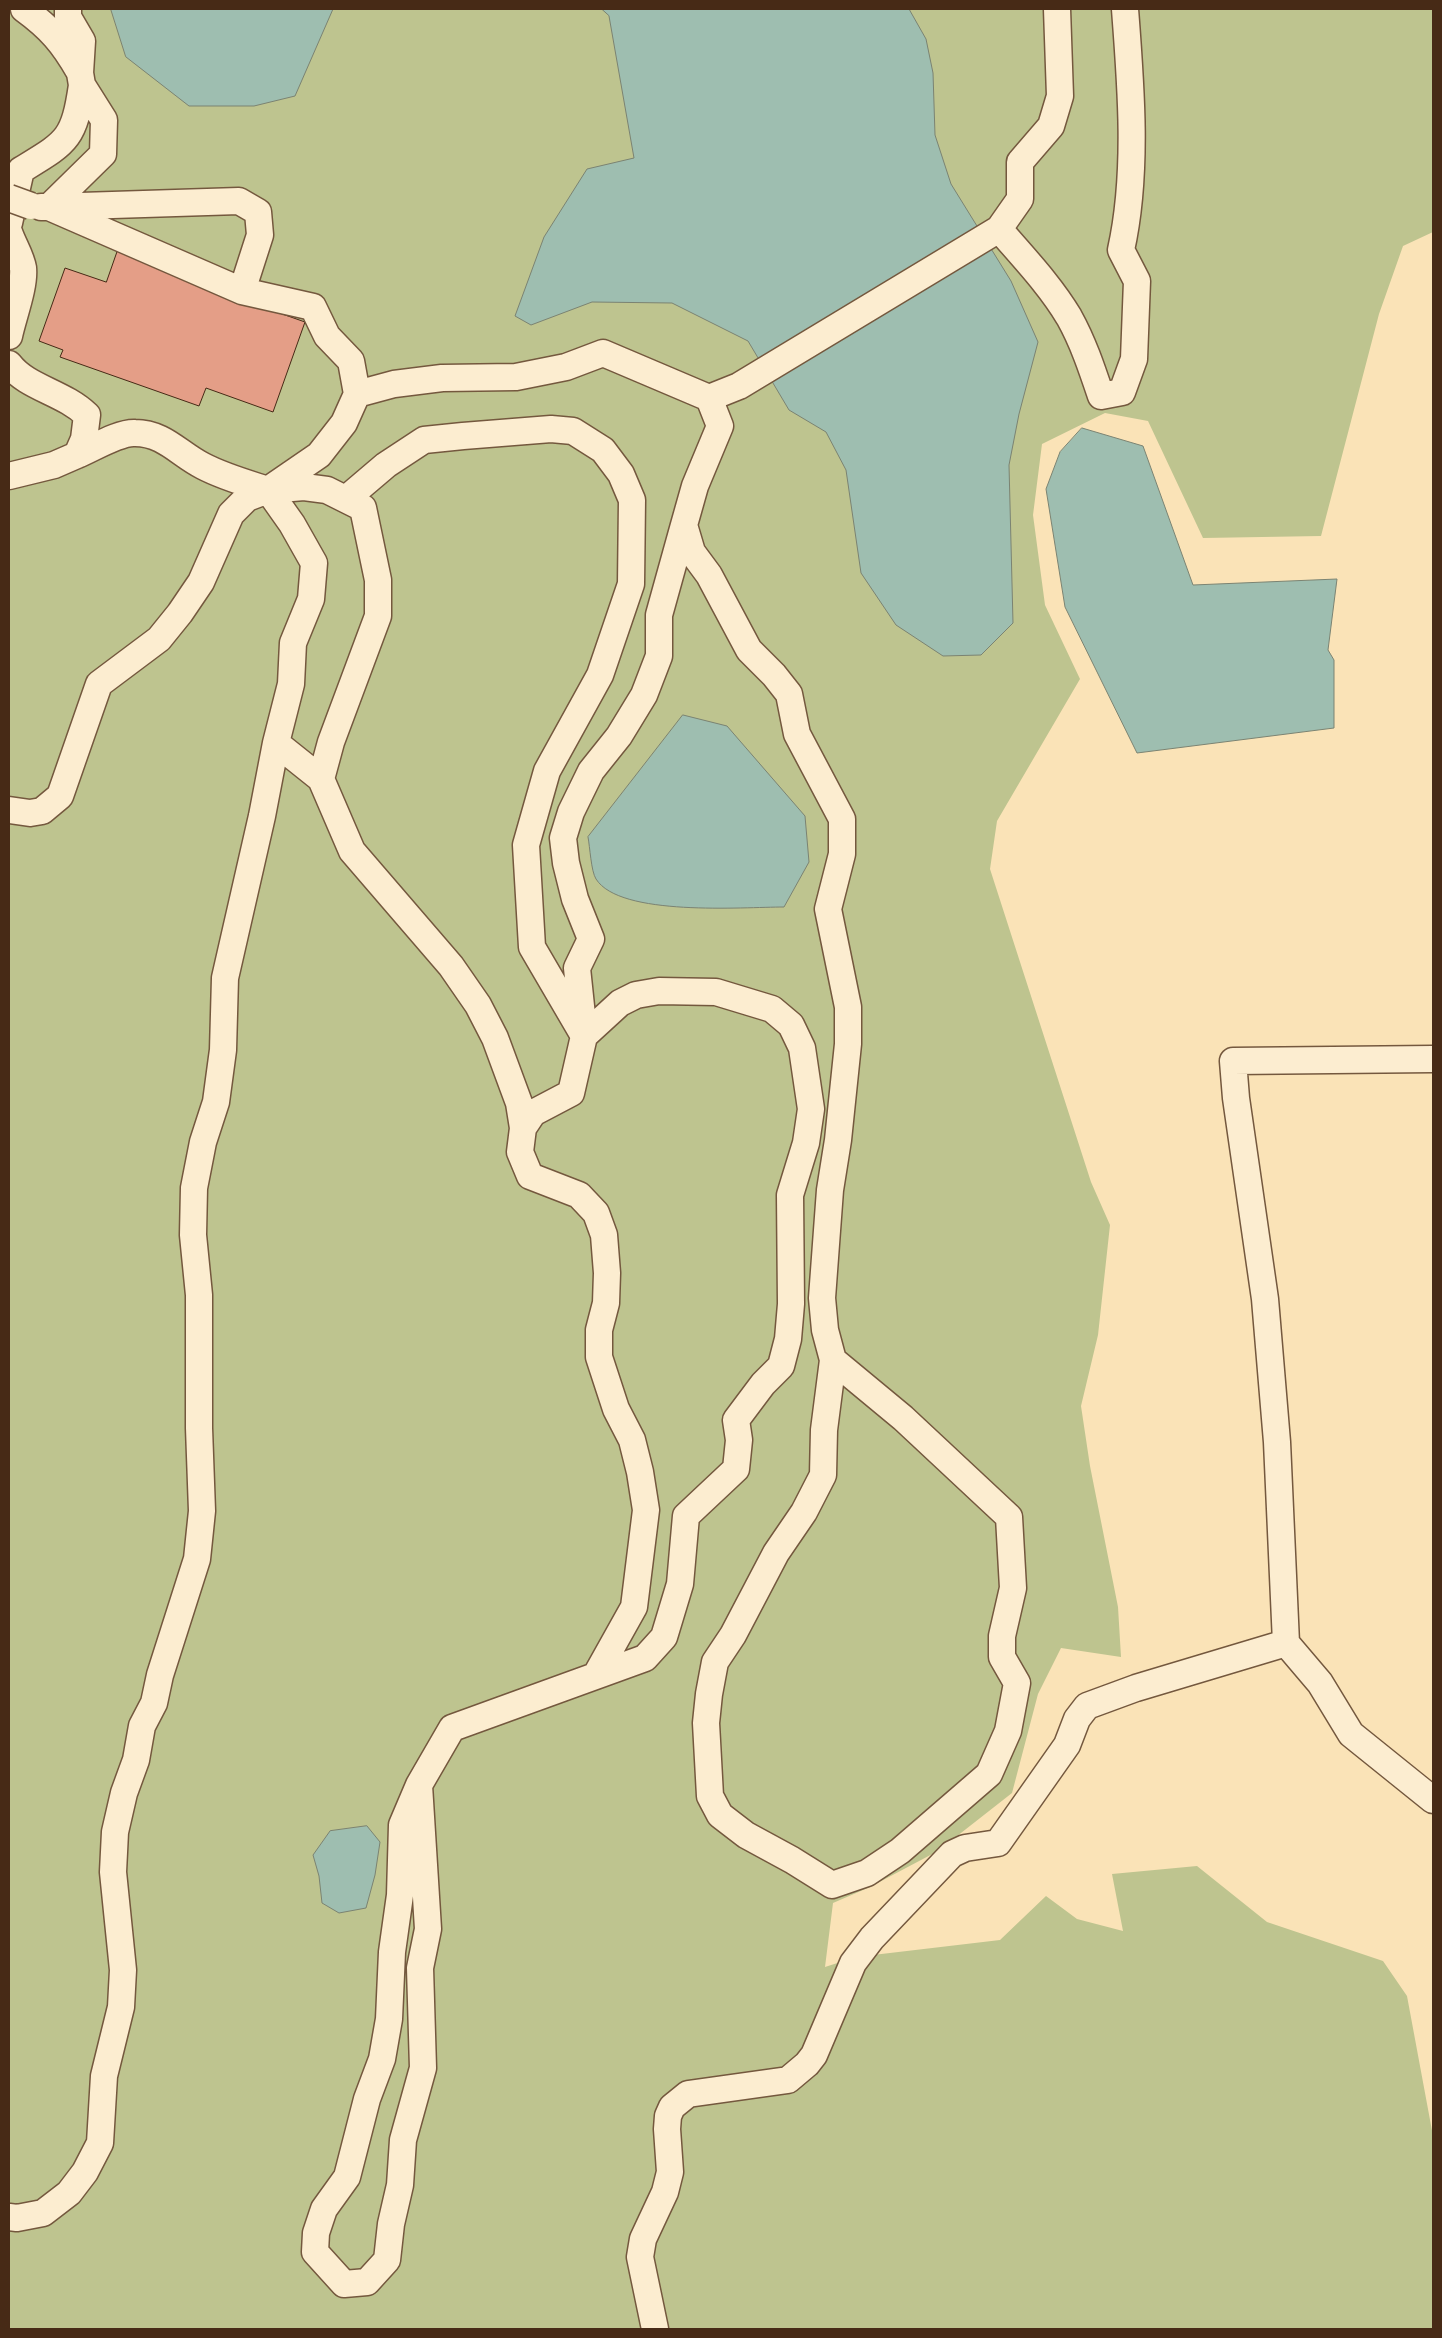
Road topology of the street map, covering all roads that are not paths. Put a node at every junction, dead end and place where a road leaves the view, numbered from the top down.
1 (24, 9) edge
2 (68, 9) edge
3 (1057, 9) edge
4 (1125, 9) edge
5 (81, 79) junction
6 (30, 204) edge
7 (9, 222) edge
8 (999, 229) junction
9 (9, 232) edge
10 (245, 293) junction
11 (9, 336) edge
12 (9, 364) edge
13 (357, 394) junction
14 (709, 398) junction
15 (77, 455) junction
16 (9, 476) edge
17 (268, 490) junction
18 (346, 499) junction
19 (684, 525) junction
20 (276, 742) junction
21 (321, 779) junction
22 (9, 810) edge
23 (584, 1036) junction
24 (1433, 1059) edge
25 (523, 1128) junction
26 (833, 1360) junction
27 (1286, 1643) junction
28 (596, 1675) junction
29 (419, 1785) junction
30 (1433, 1800) edge
31 (9, 2217) edge
32 (655, 2329) edge

1 - 5 street
2 - 5 street
3 - 8 street
4 - 8 street
5 - 6 street
5 - 7 street
6 - 10 street
6 - 10 street
8 - 14 street
9 - 11 street
10 - 13 street
12 - 15 street
13 - 14 street
13 - 17 street
14 - 19 street
15 - 16 street
15 - 17 street
17 - 18 street
17 - 20 street
17 - 22 street
18 - 21 street
18 - 23 street
19 - 23 street
19 - 26 street
20 - 21 street
20 - 31 street
21 - 25 street
23 - 25 street
23 - 28 street
24 - 27 street
25 - 28 street
26 - 26 street
27 - 30 street
27 - 32 street
28 - 29 street
29 - 29 street

